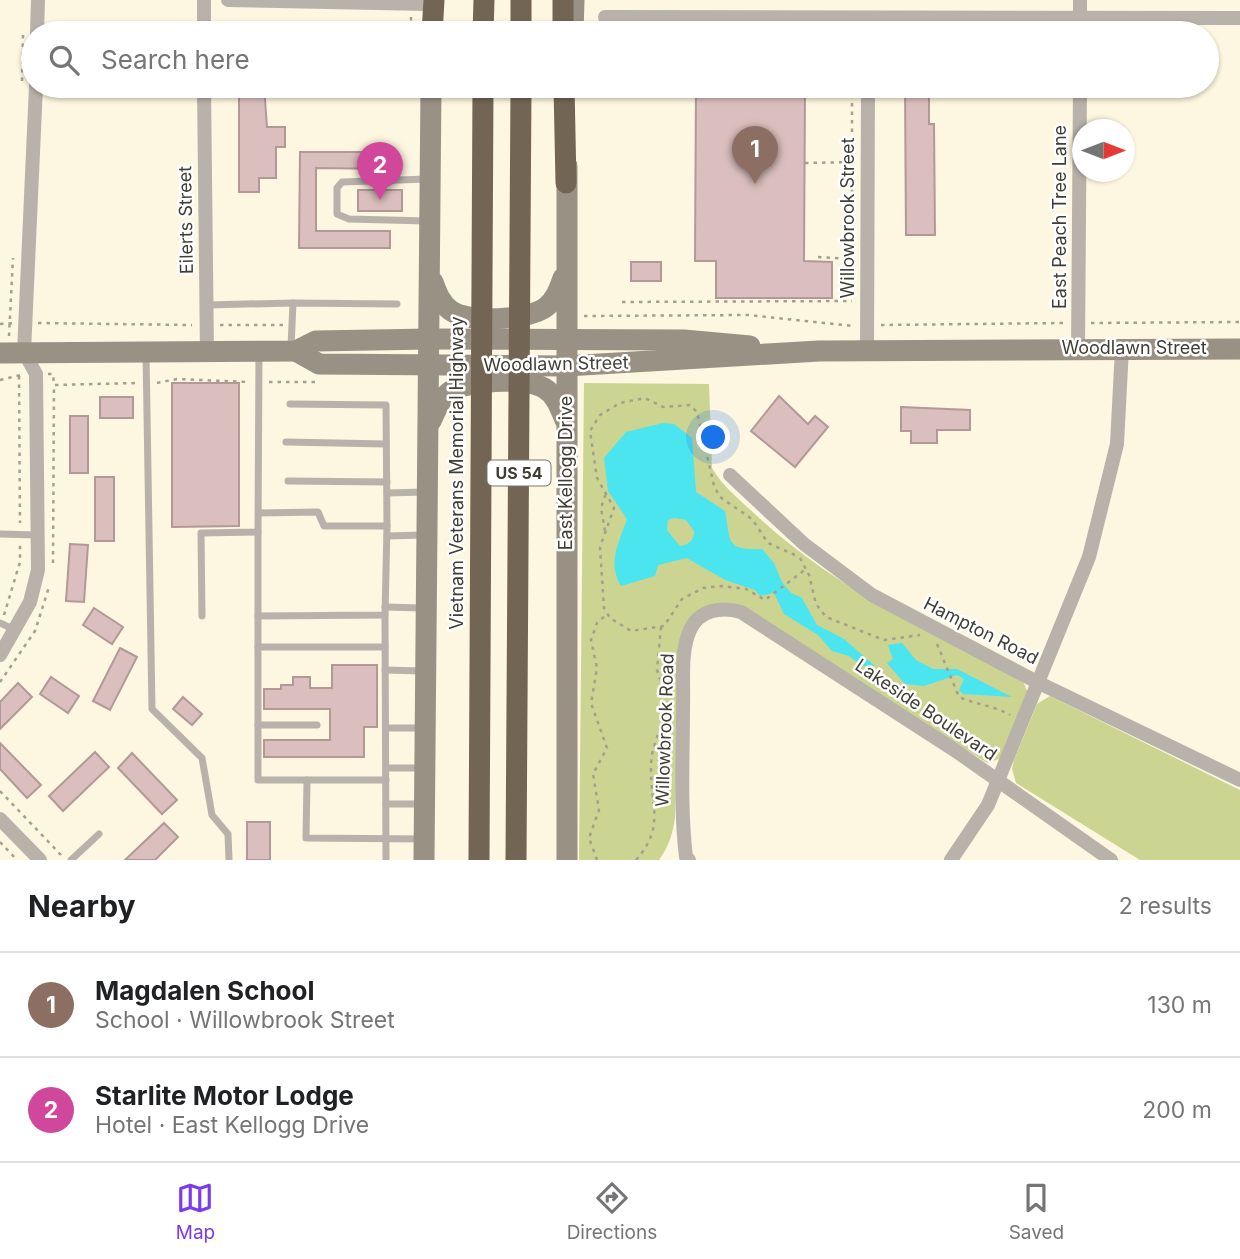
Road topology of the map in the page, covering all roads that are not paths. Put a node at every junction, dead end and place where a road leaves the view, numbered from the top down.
1 (38, 0) edge
2 (204, 0) edge
3 (228, 0) edge
4 (484, 0) edge
5 (521, 0) edge
6 (562, 0) edge
7 (574, 0) edge
8 (1080, 0) edge
9 (429, 1) edge
10 (605, 17) dead end
11 (1240, 18) edge
12 (37, 21) edge
13 (204, 21) edge
14 (430, 21) edge
15 (483, 21) edge
16 (521, 21) edge
17 (563, 21) edge
18 (573, 21) edge
19 (722, 21) edge
20 (1080, 21) edge
21 (1180, 21) edge
22 (35, 98) edge
23 (204, 98) edge
24 (431, 98) edge
25 (483, 98) edge
26 (521, 98) edge
27 (564, 98) edge
28 (570, 98) edge
29 (868, 98) edge
30 (1080, 98) edge
31 (431, 179) junction
32 (566, 183) junction
33 (430, 222) junction
34 (566, 271) junction
35 (430, 277) junction
36 (293, 303) junction
37 (397, 304) dead end
38 (206, 305) junction
39 (430, 339) junction
40 (567, 341) junction
41 (1078, 348) junction
42 (1122, 348) junction
43 (1240, 349) edge
44 (293, 351) junction
45 (818, 351) junction
46 (867, 351) junction
47 (24, 352) junction
48 (259, 352) junction
49 (0, 353) edge
50 (146, 353) junction
51 (207, 354) junction
52 (430, 364) junction
53 (566, 366) junction
54 (535, 375) junction
55 (290, 404) dead end
56 (566, 422) junction
57 (429, 426) junction
58 (286, 442) dead end
59 (386, 444) junction
60 (730, 475) dead end
61 (288, 481) dead end
62 (387, 482) junction
63 (428, 492) junction
64 (387, 493) junction
65 (259, 513) junction
66 (387, 526) junction
67 (258, 532) junction
68 (0, 534) edge
69 (38, 535) junction
70 (428, 535) junction
71 (387, 536) junction
72 (427, 608) junction
73 (712, 610) joint
74 (385, 611) junction
75 (202, 616) dead end
76 (258, 616) junction
77 (0, 623) edge
78 (16, 631) junction
79 (258, 647) junction
80 (385, 647) junction
81 (0, 655) edge
82 (385, 670) junction
83 (426, 672) junction
84 (1037, 682) junction
85 (258, 724) junction
86 (478, 724) junction
87 (317, 725) dead end
88 (386, 728) junction
89 (425, 728) junction
90 (386, 768) junction
91 (425, 768) junction
92 (307, 780) junction
93 (386, 780) junction
94 (1240, 780) edge
95 (998, 782) junction
96 (386, 804) junction
97 (424, 804) junction
98 (0, 819) edge
99 (99, 834) dead end
100 (386, 840) junction
101 (424, 850) edge
102 (686, 859) edge
103 (40, 860) edge
104 (71, 860) edge
105 (229, 860) edge
106 (386, 860) edge
107 (473, 860) edge
108 (479, 860) edge
109 (516, 860) edge
110 (566, 860) edge
111 (951, 860) edge
112 (1111, 860) edge

1 - 12 street
2 - 13 street
3 - 9 street
4 - 15 highway
5 - 16 highway
6 - 17 highway
7 - 18 main road
8 - 20 street
9 - 14 highway
10 - 19 street
11 - 21 street
22 - 47 street
23 - 38 street, Eilerts Street
24 - 31 main road
25 - 86 highway, Vietnam Veterans Memorial Highway / US 54
26 - 109 highway, US 54
27 - 32 highway
28 - 32 main road, East Kellogg Drive
29 - 46 street, Willowbrook Street
30 - 41 street, East Peach Tree Lane
31 - 33 main road
31 - 33 lane
32 - 34 main road, East Kellogg Drive
33 - 35 main road
34 - 35 main road
34 - 40 main road, East Kellogg Drive
35 - 39 main road
36 - 37 lane
36 - 38 lane
36 - 44 lane
38 - 51 street, Eilerts Street
39 - 40 main road, Woodlawn Street
39 - 44 main road, Woodlawn Street
39 - 52 main road
40 - 45 main road, Woodlawn Street
40 - 53 main road, East Kellogg Drive
41 - 42 main road, Woodlawn Street
41 - 46 main road, Woodlawn Street
42 - 43 main road, Woodlawn Street
42 - 84 street
44 - 48 main road, Woodlawn Street
44 - 52 main road, Woodlawn Street
45 - 46 main road, Woodlawn Street
45 - 53 main road, Woodlawn Street
47 - 49 main road, Woodlawn Street
47 - 50 main road, Woodlawn Street
47 - 69 street
48 - 51 main road, Woodlawn Street
48 - 65 lane
50 - 51 main road, Woodlawn Street
50 - 105 lane
52 - 54 main road, Woodlawn Street
52 - 57 main road
53 - 54 main road, Woodlawn Street
53 - 56 main road, East Kellogg Drive
54 - 56 main road
54 - 57 main road
55 - 59 lane
56 - 110 main road, East Kellogg Drive
57 - 63 main road
58 - 59 lane
59 - 62 lane
60 - 84 street, Hampton Road
61 - 62 lane
62 - 64 lane
63 - 64 lane
63 - 70 main road
64 - 66 lane
65 - 66 lane
65 - 67 lane
66 - 71 lane
67 - 75 lane
67 - 76 lane
68 - 69 lane
69 - 78 street
70 - 71 lane
70 - 72 main road
71 - 74 lane
72 - 74 lane
72 - 83 main road
73 - 95 street, Lakeside Boulevard
73 - 102 street, Willowbrook Road
74 - 76 lane
74 - 80 lane
76 - 79 lane
77 - 78 lane
78 - 81 street
79 - 80 lane
79 - 85 lane
80 - 82 lane
82 - 83 lane
82 - 88 lane
83 - 89 main road
84 - 94 street, Hampton Road
84 - 95 street
85 - 87 lane
85 - 92 lane
86 - 107 highway
86 - 108 highway, Vietnam Veterans Memorial Highway / US 54
88 - 89 lane
88 - 90 lane
89 - 91 main road
90 - 91 lane
90 - 93 lane
91 - 97 main road
92 - 93 lane
92 - 100 lane
93 - 96 lane
95 - 111 street
95 - 112 street, Lakeside Boulevard
96 - 97 lane
96 - 100 lane
97 - 101 main road
98 - 103 street
99 - 104 lane
100 - 101 lane
100 - 106 lane

